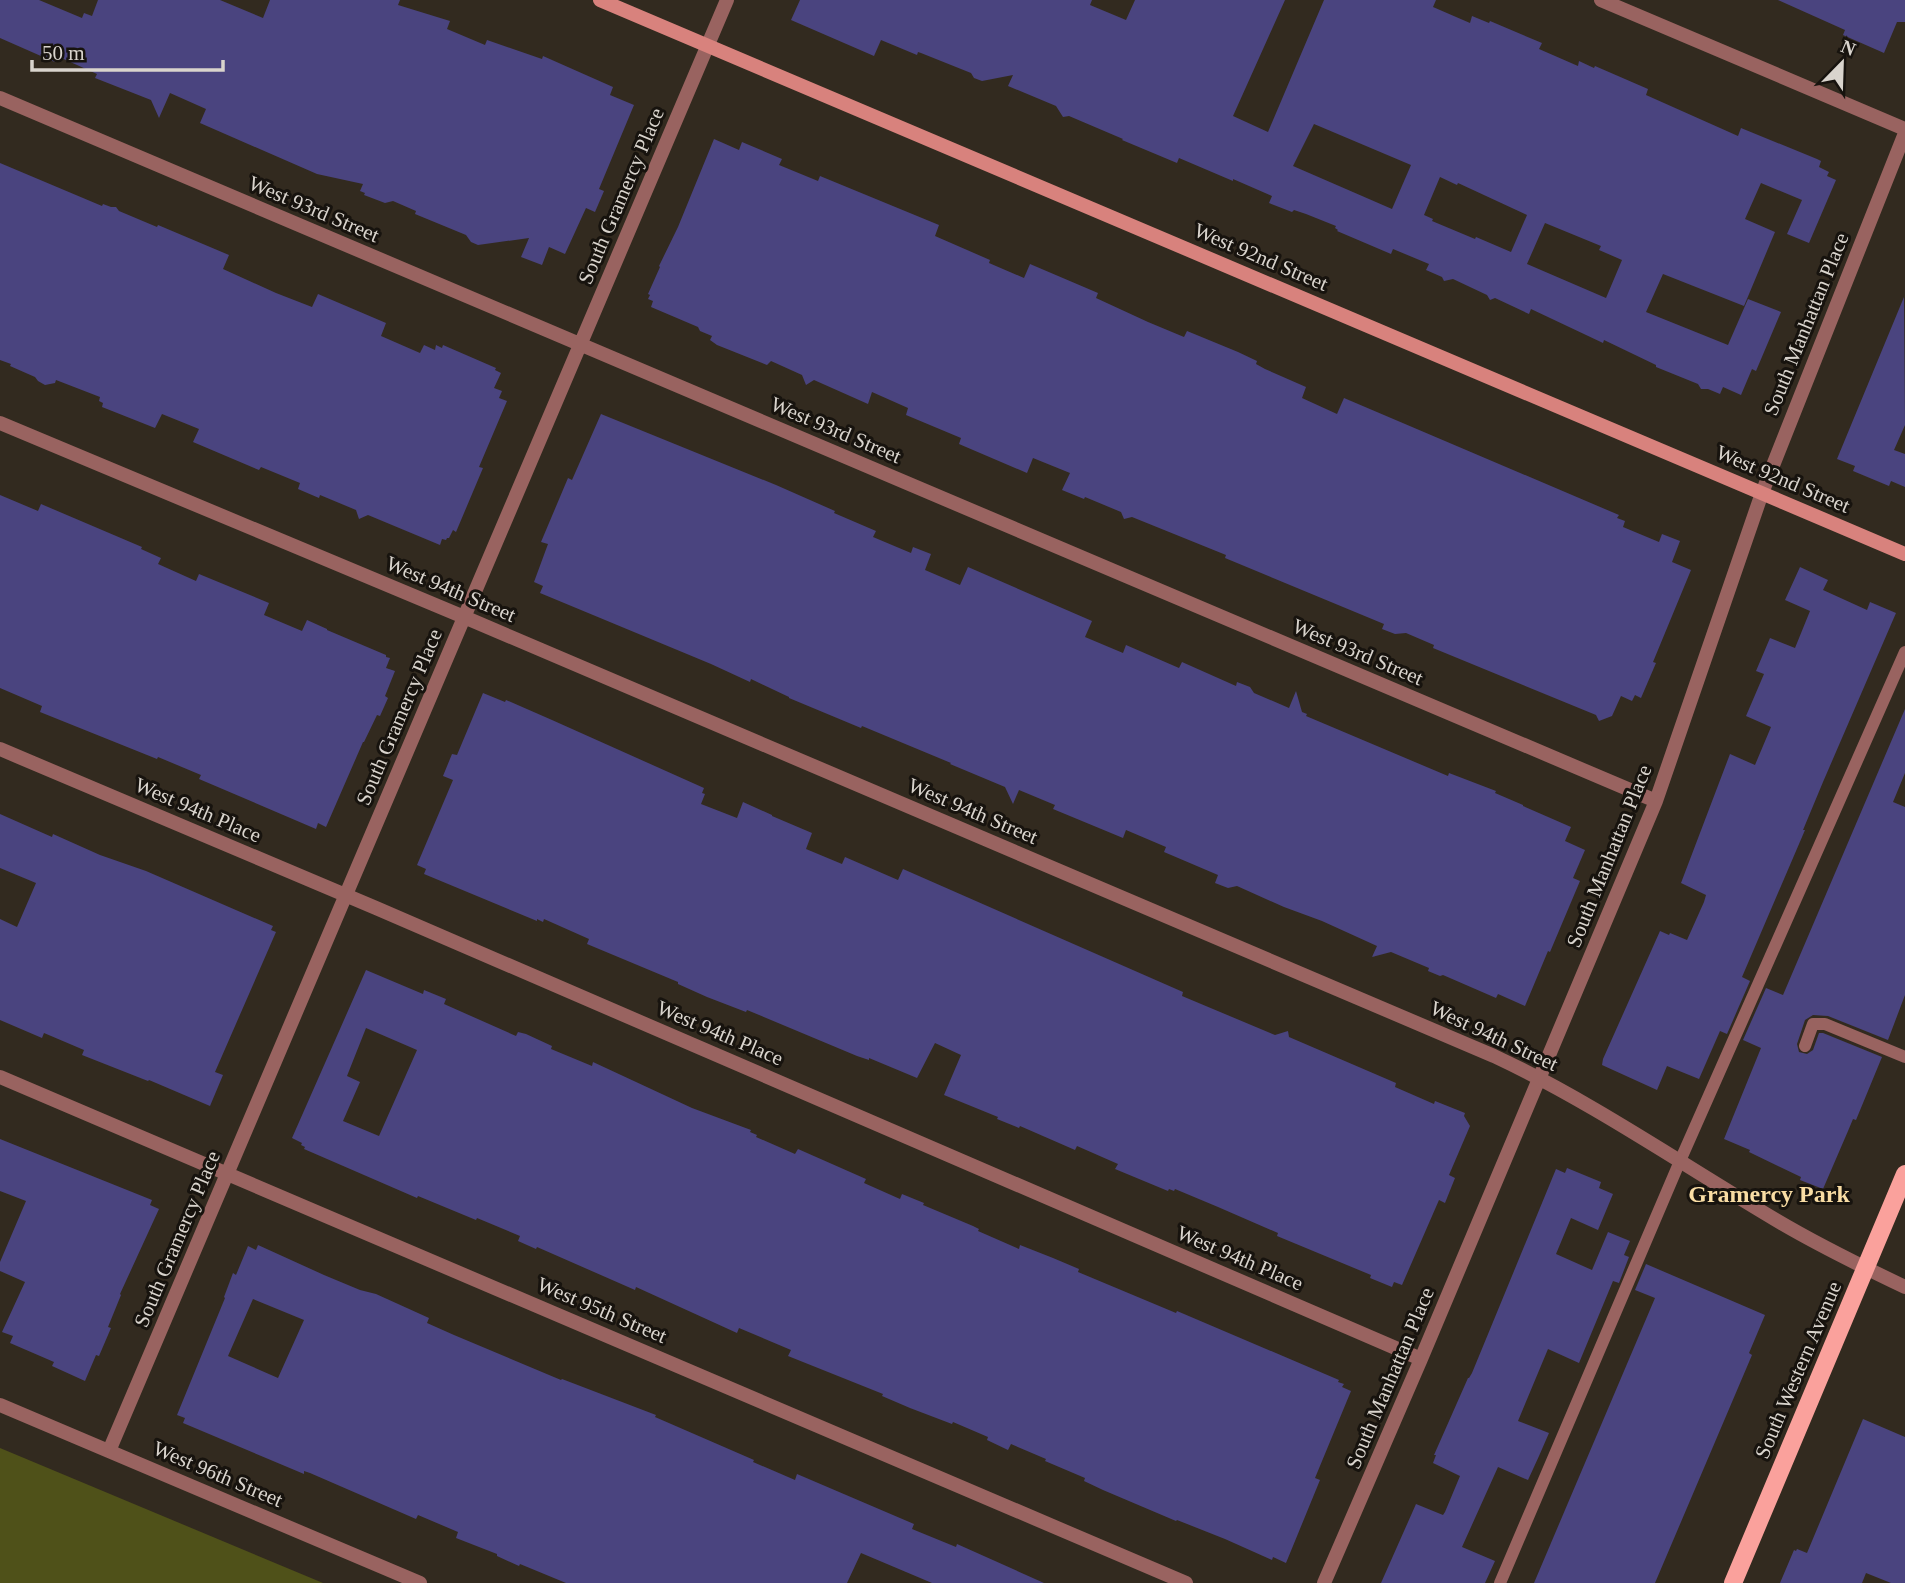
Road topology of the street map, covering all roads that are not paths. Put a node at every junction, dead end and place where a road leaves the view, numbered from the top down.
1 (600, 0) edge
2 (727, 0) edge
3 (1601, 0) edge
4 (708, 45) junction
5 (0, 98) edge
6 (1905, 131) edge
7 (580, 345) junction
8 (0, 424) edge
9 (1762, 493) junction
10 (1905, 554) edge
11 (464, 617) junction
12 (1905, 652) edge
13 (0, 749) edge
14 (1656, 801) junction
15 (346, 895) junction
16 (1805, 1046) dead end
17 (1905, 1057) edge
18 (0, 1077) edge
19 (1540, 1078) junction
20 (1680, 1161) junction
21 (228, 1173) junction
22 (1905, 1174) edge
23 (1865, 1268) junction
24 (1905, 1287) edge
25 (1421, 1359) junction
26 (0, 1405) edge
27 (110, 1451) junction
28 (420, 1583) edge
29 (1186, 1583) edge
30 (1324, 1583) edge
31 (1500, 1583) edge
32 (1733, 1583) edge

1 - 4 street, West 92nd Street
2 - 4 street, South Gramercy Place
3 - 6 street
4 - 7 street, South Gramercy Place
4 - 9 street, West 92nd Street
5 - 7 street, West 93rd Street
6 - 9 street, South Manhattan Place
7 - 11 street, South Gramercy Place
7 - 14 street, West 93rd Street
8 - 11 street, West 94th Street
9 - 10 street, West 92nd Street
9 - 14 street, South Manhattan Place
11 - 15 street, South Gramercy Place
11 - 19 street, West 94th Street
12 - 20 lane
13 - 15 street, West 94th Place
14 - 19 street, South Manhattan Place
15 - 21 street, South Gramercy Place
15 - 25 street, West 94th Place
16 - 17 lane
18 - 21 street, West 95th Street
19 - 20 street, West 94th Street
19 - 25 street, South Manhattan Place
20 - 23 street, West 94th Street
20 - 31 lane
21 - 27 street, South Gramercy Place
21 - 29 street, West 95th Street
22 - 23 main road, South Western Avenue
23 - 24 street, West 94th Street
23 - 32 main road, South Western Avenue
25 - 30 street, South Manhattan Place
26 - 27 street, West 96th Street
27 - 28 street, West 96th Street

